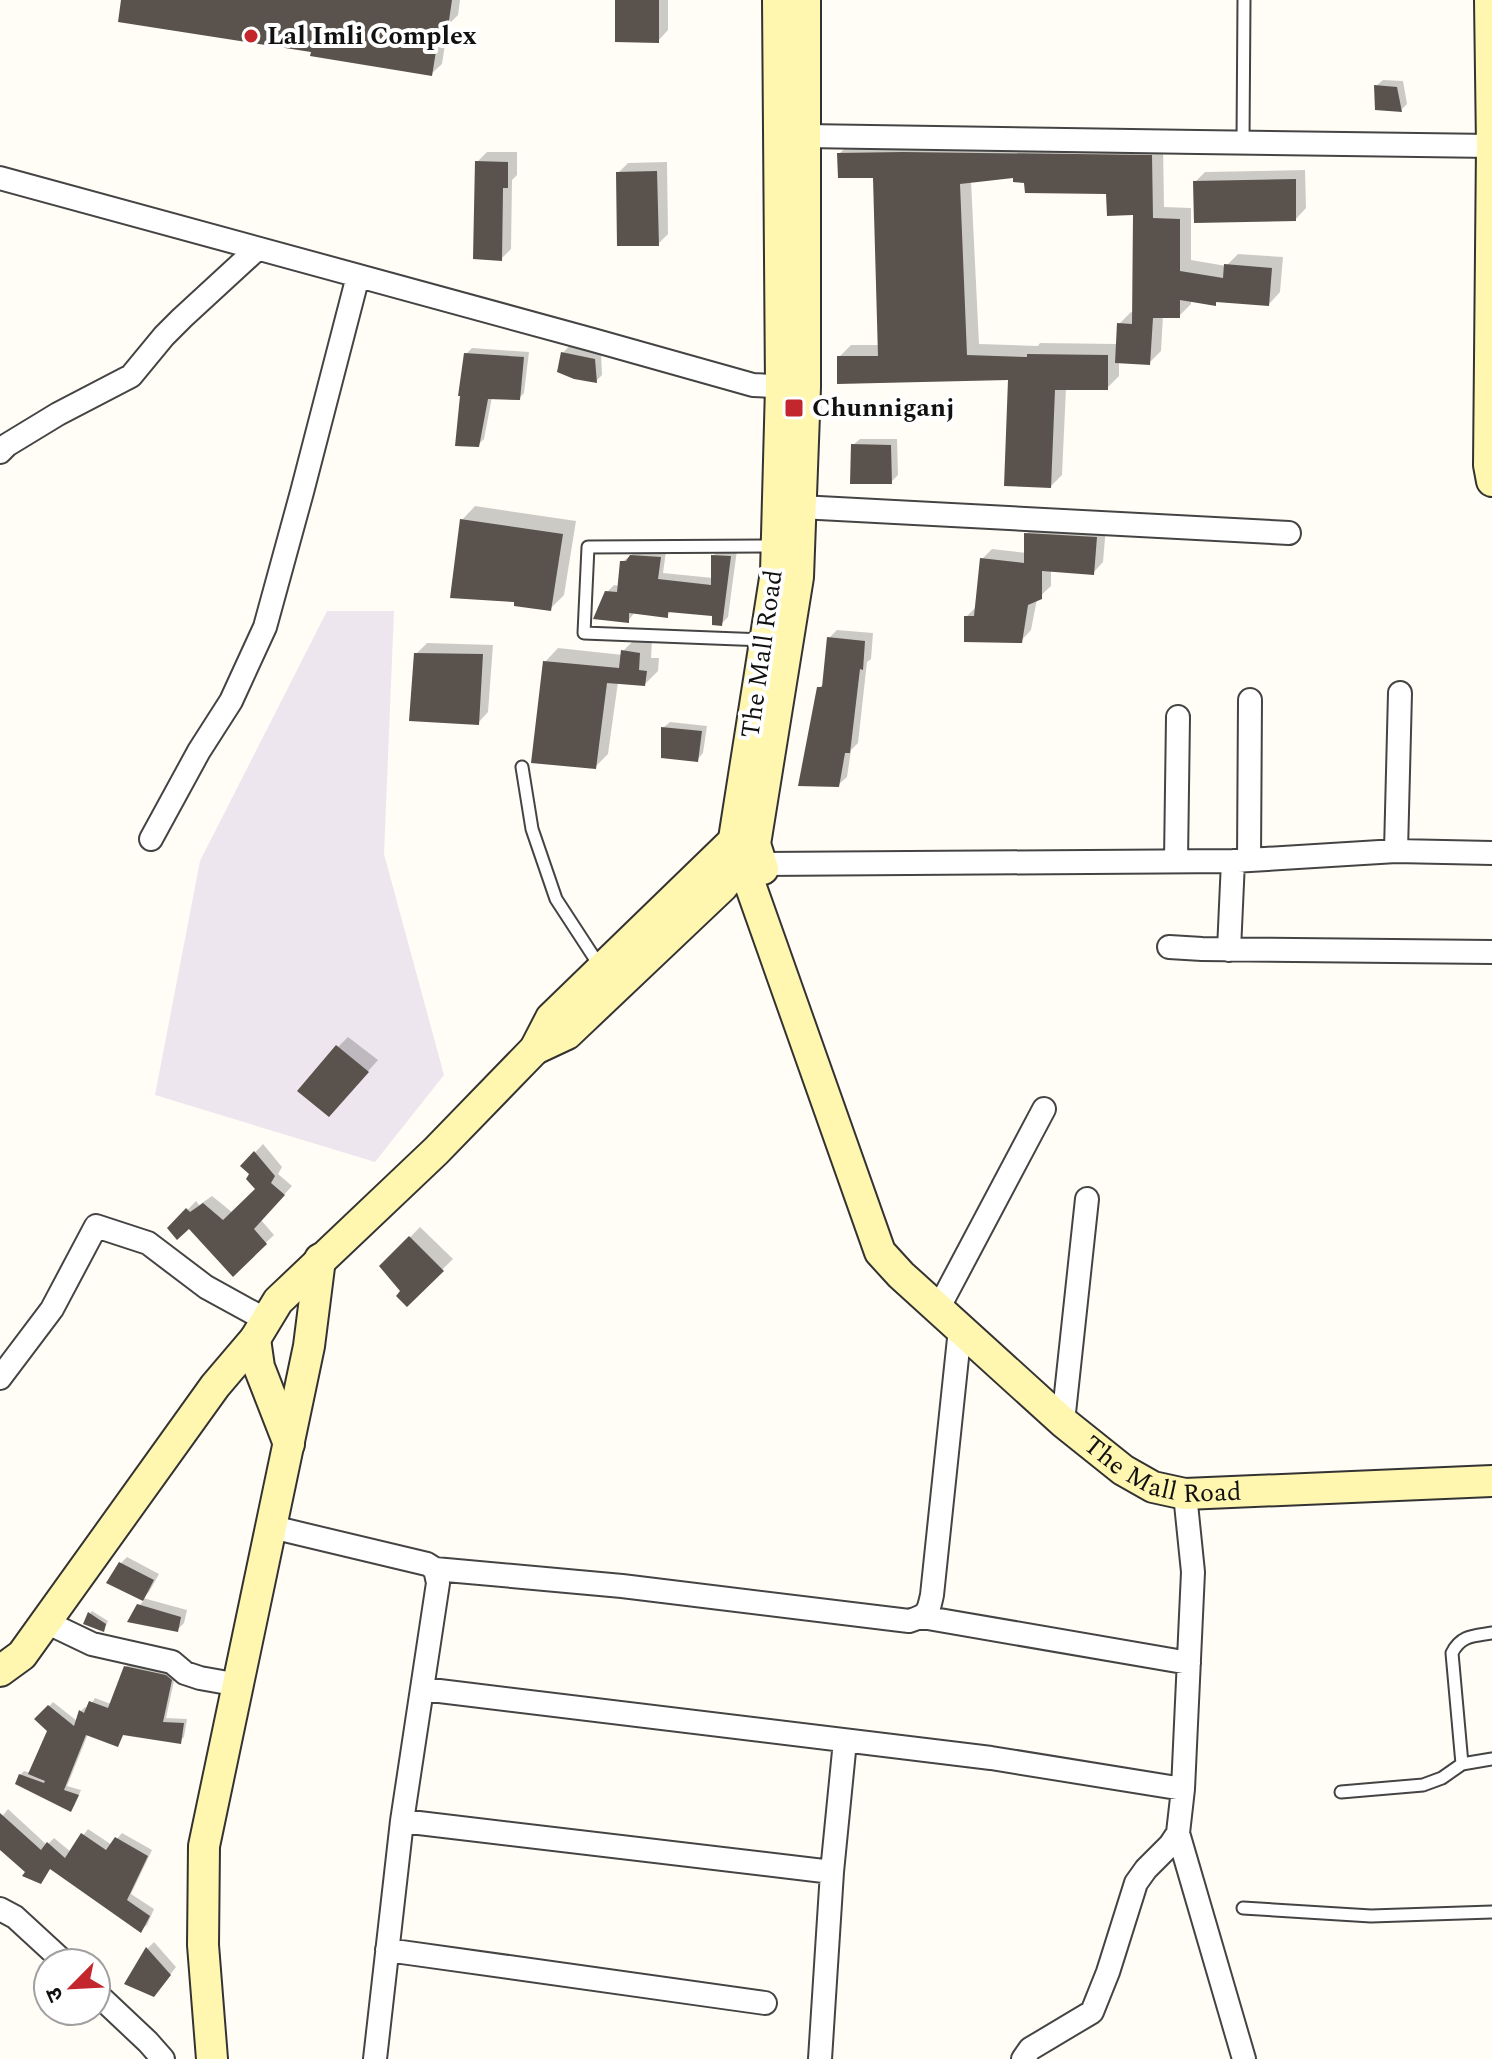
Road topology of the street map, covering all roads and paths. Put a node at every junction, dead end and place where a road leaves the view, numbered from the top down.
1 (778, 0) edge
2 (805, 0) edge
3 (1244, 0) edge
4 (1490, 0) edge
5 (805, 136) junction
6 (1243, 141) junction
7 (1492, 146) edge
8 (0, 178) edge
9 (257, 249) junction
10 (358, 276) junction
11 (793, 387) junction
12 (0, 452) edge
13 (1492, 481) edge
14 (800, 507) junction
15 (1289, 533) dead end
16 (776, 546) junction
17 (765, 640) junction
18 (1400, 693) dead end
19 (1250, 700) dead end
20 (1178, 717) dead end
21 (522, 767) dead end
22 (151, 839) dead end
23 (750, 845) junction
24 (1396, 851) junction
25 (1492, 853) edge
26 (1241, 860) junction
27 (1176, 861) junction
28 (1169, 947) dead end
29 (1229, 950) junction
30 (1492, 952) edge
31 (602, 968) junction
32 (535, 1049) junction
33 (1044, 1109) dead end
34 (1087, 1199) dead end
35 (320, 1259) junction
36 (949, 1319) junction
37 (260, 1329) junction
38 (0, 1378) edge
39 (1063, 1422) junction
40 (289, 1444) junction
41 (1492, 1481) edge
42 (1185, 1494) junction
43 (272, 1527) junction
44 (435, 1569) junction
45 (922, 1617) junction
46 (46, 1622) junction
47 (1492, 1633) edge
48 (1189, 1663) junction
49 (0, 1671) edge
50 (239, 1685) junction
51 (423, 1689) junction
52 (845, 1741) junction
53 (1492, 1759) edge
54 (1462, 1764) junction
55 (1183, 1789) junction
56 (1341, 1792) dead end
57 (402, 1821) junction
58 (1178, 1833) junction
59 (832, 1872) junction
60 (1243, 1908) dead end
61 (0, 1909) edge
62 (1492, 1912) edge
63 (48, 1947) edge
64 (387, 1950) junction
65 (765, 2003) dead end
66 (112, 2008) edge
67 (163, 2059) edge
68 (212, 2059) edge
69 (375, 2059) edge
70 (820, 2059) edge
71 (1023, 2059) edge
72 (1244, 2059) edge

1 - 11 street, The Mall Road
2 - 5 street, The Mall Road
3 - 6 lane
4 - 7 street
5 - 6 street
5 - 11 street, The Mall Road
6 - 7 street
7 - 13 street
8 - 9 street
9 - 10 street
9 - 12 street
10 - 11 street
10 - 22 street
11 - 14 street, The Mall Road
11 - 16 street, The Mall Road
14 - 15 street
14 - 23 street, The Mall Road
16 - 17 street, The Mall Road
16 - 17 lane
17 - 23 street, The Mall Road
18 - 24 street
19 - 26 street
20 - 27 street
21 - 31 lane
23 - 27 street
23 - 31 street
23 - 32 street
23 - 36 street, The Mall Road
24 - 25 street
24 - 26 street
26 - 27 street
26 - 29 street
28 - 29 street
29 - 30 street
31 - 32 street
32 - 35 street
33 - 36 street
34 - 39 street
35 - 37 street
35 - 40 street
36 - 39 street, The Mall Road
36 - 45 street
37 - 38 street
37 - 40 street
37 - 46 street
39 - 42 street, The Mall Road
40 - 43 street
41 - 42 street, The Mall Road
42 - 48 street
43 - 44 street
43 - 50 street
44 - 45 street
44 - 51 street
45 - 48 street
46 - 49 street
46 - 50 street
47 - 54 lane
48 - 55 street
50 - 68 street
51 - 52 street
51 - 57 street
52 - 55 street
52 - 59 street
53 - 54 lane
54 - 56 lane
55 - 58 street
57 - 59 street
57 - 64 street
58 - 71 street
58 - 72 street
59 - 70 street
60 - 62 lane
61 - 63 street
64 - 65 street
64 - 69 street
66 - 67 street

